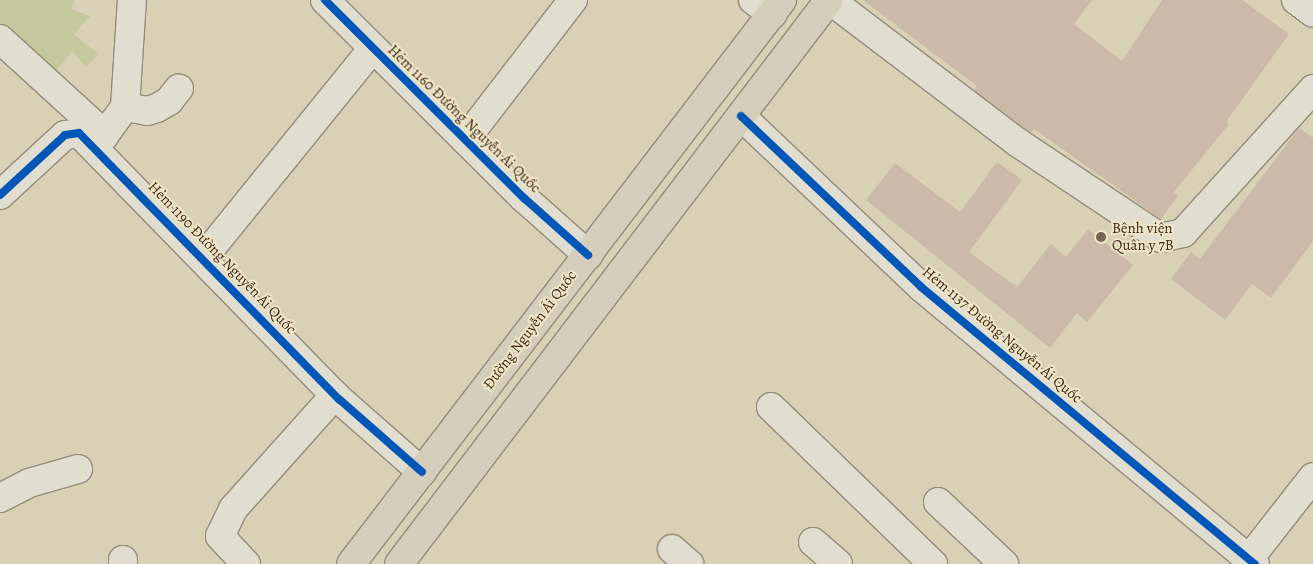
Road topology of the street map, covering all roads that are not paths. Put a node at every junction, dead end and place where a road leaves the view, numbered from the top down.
1 (132, 0) edge
2 (325, 0) edge
3 (574, 0) edge
4 (829, 0) edge
5 (1296, 0) edge
6 (769, 5) edge
7 (1313, 13) edge
8 (0, 39) edge
9 (372, 48) junction
10 (179, 88) dead end
11 (1313, 89) edge
12 (126, 107) junction
13 (741, 116) junction
14 (465, 140) junction
15 (100, 141) junction
16 (0, 196) edge
17 (588, 255) junction
18 (203, 258) junction
19 (335, 394) junction
20 (771, 407) dead end
21 (78, 469) dead end
22 (422, 472) junction
23 (1313, 478) edge
24 (0, 498) edge
25 (938, 502) dead end
26 (814, 542) dead end
27 (1252, 562) edge
28 (246, 564) edge
29 (351, 564) edge
30 (399, 564) edge
31 (838, 564) edge
32 (933, 564) edge
33 (1004, 564) edge

1 - 12 street
2 - 9 street, Hẻm 1160 Đường Nguyễn Ái Quốc
3 - 14 street
4 - 11 street
4 - 13 main road
5 - 7 street
6 - 17 main road, Đường Nguyễn Ái Quốc
8 - 15 street
9 - 14 street, Hẻm 1160 Đường Nguyễn Ái Quốc
9 - 18 street
10 - 12 street
12 - 15 street
13 - 27 street, Hẻm 1137 Đường Nguyễn Ái Quốc
13 - 30 main road
14 - 17 street, Hẻm 1160 Đường Nguyễn Ái Quốc
15 - 16 street, Hẻm 1190 Đường Nguyễn Ái Quốc
15 - 18 street, Hẻm 1190 Đường Nguyễn Ái Quốc
17 - 22 main road, Đường Nguyễn Ái Quốc
18 - 19 street, Hẻm 1190 Đường Nguyễn Ái Quốc
19 - 22 street, Hẻm 1190 Đường Nguyễn Ái Quốc
19 - 28 street
20 - 32 street
21 - 24 street
22 - 29 main road, Đường Nguyễn Ái Quốc
23 - 27 street
25 - 33 street
26 - 31 street

